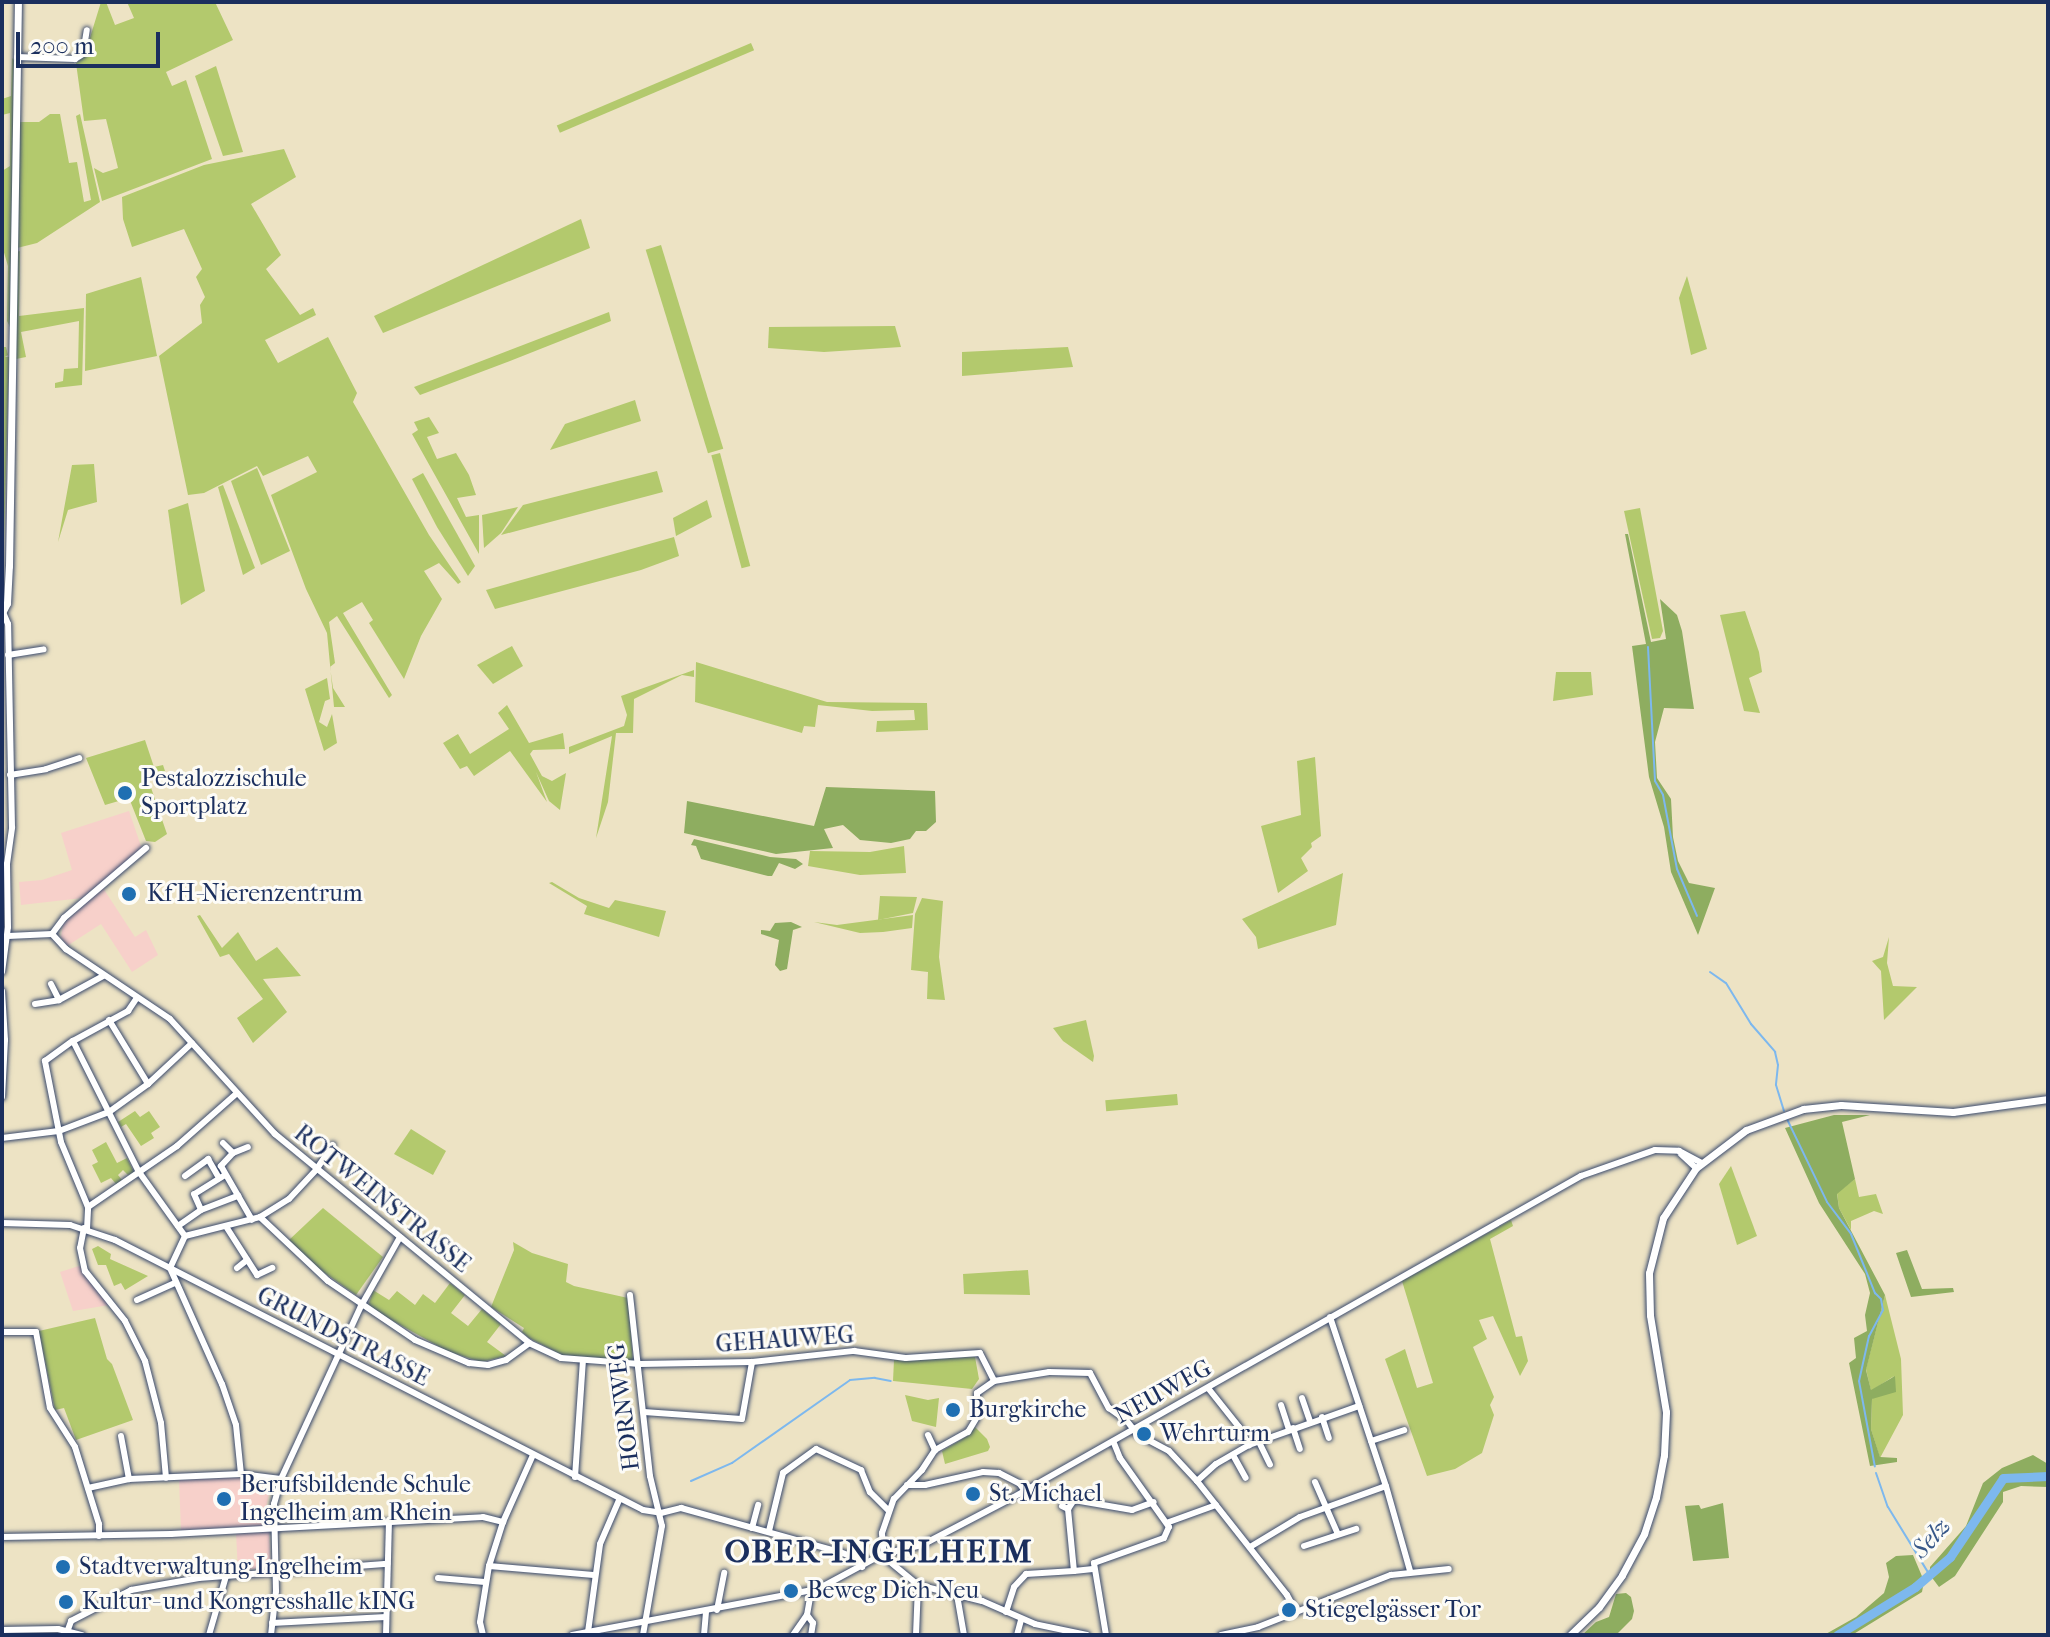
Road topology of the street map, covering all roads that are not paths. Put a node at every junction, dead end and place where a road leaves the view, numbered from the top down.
1 (18, 2) edge
2 (87, 30) dead end
3 (17, 57) junction
4 (3, 612) edge
5 (44, 649) dead end
6 (8, 655) junction
7 (4, 697) edge
8 (6, 751) edge
9 (79, 758) dead end
10 (10, 775) junction
11 (146, 848) dead end
12 (5, 864) edge
13 (4, 877) edge
14 (52, 934) junction
15 (5, 938) edge
16 (3, 954) edge
17 (2, 972) edge
18 (103, 976) junction
19 (51, 984) dead end
20 (2, 991) edge
21 (136, 999) junction
22 (59, 1000) junction
23 (35, 1004) dead end
24 (109, 1020) junction
25 (73, 1041) junction
26 (192, 1043) junction
27 (148, 1084) junction
28 (236, 1094) junction
29 (2, 1097) edge
30 (2048, 1099) edge
31 (109, 1112) junction
32 (59, 1131) junction
33 (2, 1138) edge
34 (223, 1143) dead end
35 (333, 1145) dead end
36 (248, 1147) dead end
37 (233, 1153) junction
38 (1699, 1166) junction
39 (316, 1170) junction
40 (139, 1172) junction
41 (185, 1176) dead end
42 (222, 1176) junction
43 (238, 1196) junction
44 (88, 1207) junction
45 (201, 1210) junction
46 (260, 1217) junction
47 (252, 1220) junction
48 (2, 1223) edge
49 (178, 1226) junction
50 (86, 1228) junction
51 (227, 1228) junction
52 (185, 1236) junction
53 (400, 1237) junction
54 (247, 1260) junction
55 (170, 1268) junction
56 (237, 1268) dead end
57 (272, 1268) dead end
58 (257, 1275) junction
59 (247, 1281) dead end
60 (175, 1283) junction
61 (630, 1295) dead end
62 (137, 1300) dead end
63 (361, 1306) junction
64 (1330, 1317) junction
65 (2, 1332) edge
66 (529, 1343) junction
67 (339, 1355) junction
68 (583, 1361) junction
69 (752, 1362) junction
70 (640, 1364) junction
71 (994, 1381) junction
72 (1208, 1388) junction
73 (1302, 1398) dead end
74 (1281, 1405) dead end
75 (1359, 1406) junction
76 (644, 1412) junction
77 (1322, 1417) junction
78 (1310, 1421) junction
79 (1142, 1424) junction
80 (1291, 1428) junction
81 (1133, 1429) junction
82 (1404, 1430) dead end
83 (928, 1435) dead end
84 (121, 1436) dead end
85 (1329, 1438) dead end
86 (1152, 1439) junction
87 (1113, 1441) junction
88 (1371, 1441) junction
89 (1259, 1442) junction
90 (1249, 1445) junction
91 (1300, 1449) dead end
92 (935, 1450) junction
93 (533, 1455) junction
94 (1233, 1455) junction
95 (1270, 1465) dead end
96 (241, 1474) junction
97 (575, 1477) junction
98 (166, 1478) junction
99 (1246, 1478) dead end
100 (129, 1479) junction
101 (281, 1479) junction
102 (1197, 1481) junction
103 (1315, 1482) dead end
104 (907, 1485) junction
105 (1386, 1486) junction
106 (88, 1488) junction
107 (1025, 1491) junction
108 (894, 1499) junction
109 (619, 1500) junction
110 (879, 1501) junction
111 (1154, 1502) junction
112 (758, 1505) dead end
113 (1216, 1505) junction
114 (1328, 1506) junction
115 (888, 1510) junction
116 (661, 1513) junction
117 (503, 1522) junction
118 (1169, 1522) junction
119 (389, 1523) junction
120 (273, 1528) junction
121 (752, 1528) junction
122 (1356, 1529) dead end
123 (769, 1531) junction
124 (1337, 1532) junction
125 (99, 1536) junction
126 (2, 1537) edge
127 (1304, 1546) dead end
128 (1250, 1547) junction
129 (883, 1554) junction
130 (387, 1564) junction
131 (489, 1566) junction
132 (862, 1567) junction
133 (1093, 1569) junction
134 (1449, 1569) dead end
135 (1074, 1571) junction
136 (1410, 1571) junction
137 (277, 1572) junction
138 (724, 1573) dead end
139 (594, 1575) junction
140 (226, 1576) junction
141 (438, 1578) dead end
142 (485, 1582) junction
143 (918, 1585) junction
144 (811, 1592) junction
145 (957, 1595) junction
146 (717, 1610) junction
147 (1295, 1610) junction
148 (706, 1612) junction
149 (1006, 1612) junction
150 (807, 1615) junction
151 (386, 1617) junction
152 (1021, 1620) junction
153 (646, 1621) junction
154 (272, 1623) junction
155 (2, 1630) edge
156 (66, 1632) edge
157 (588, 1632) junction
158 (799, 1633) edge
159 (82, 1635) edge
160 (209, 1635) edge
161 (271, 1635) edge
162 (386, 1635) edge
163 (483, 1635) edge
164 (572, 1635) edge
165 (643, 1635) edge
166 (704, 1635) edge
167 (811, 1635) edge
168 (916, 1635) edge
169 (964, 1635) edge
170 (1017, 1635) edge
171 (1087, 1635) edge
172 (1106, 1635) edge
173 (1221, 1635) edge
174 (1570, 1635) edge

1 - 3 main road
2 - 3 street
3 - 4 main road
4 - 6 street
5 - 6 street
6 - 7 street
7 - 8 street
8 - 10 street
9 - 10 street
10 - 12 street
11 - 14 street
12 - 13 street
13 - 15 street
14 - 15 street
14 - 18 street, ROTWEINSTRASSE
15 - 16 street
16 - 17 street
18 - 21 street, ROTWEINSTRASSE
18 - 22 street
19 - 22 street
20 - 29 street
21 - 24 street
21 - 26 street, ROTWEINSTRASSE
22 - 23 street
24 - 25 street
24 - 27 street
25 - 31 street
25 - 32 street
26 - 27 street
26 - 28 street, ROTWEINSTRASSE
27 - 31 street
28 - 39 street, ROTWEINSTRASSE
28 - 40 street
30 - 38 main road
31 - 32 street
31 - 40 street
32 - 33 street
32 - 44 street
34 - 37 street
35 - 39 street
36 - 37 street
37 - 42 street
38 - 64 street, NEUWEG
38 - 174 main road
39 - 46 street
39 - 53 street, ROTWEINSTRASSE
40 - 44 street
40 - 49 street
41 - 42 street
42 - 43 street
42 - 45 street
43 - 45 street
43 - 47 street
44 - 50 street
45 - 49 street
46 - 47 street
46 - 63 street
47 - 51 street
48 - 50 street, GRUNDSTRASSE
49 - 52 street
50 - 55 street, GRUNDSTRASSE
50 - 98 street
51 - 52 street
51 - 54 street
52 - 55 street
53 - 63 street
53 - 66 street, ROTWEINSTRASSE
54 - 56 street
54 - 58 street
55 - 60 street
55 - 67 street, GRUNDSTRASSE
57 - 58 street
58 - 59 street
60 - 62 street
60 - 96 street
61 - 70 street, HORNWEG
63 - 66 street
63 - 67 street
64 - 72 street, NEUWEG
64 - 75 street
65 - 106 street
66 - 68 street, ROTWEINSTRASSE
67 - 93 street, GRUNDSTRASSE
67 - 101 street
68 - 70 street, ROTWEINSTRASSE
68 - 97 street
69 - 70 street, GEHAUWEG
69 - 71 street, GEHAUWEG
69 - 76 street
70 - 76 street, HORNWEG
71 - 81 street
71 - 92 street
72 - 79 street, NEUWEG
72 - 90 street
73 - 78 street
74 - 80 street
75 - 77 street
75 - 88 street
76 - 116 street, HORNWEG
77 - 78 street
77 - 85 street
78 - 80 street
79 - 81 street, NEUWEG
79 - 86 street
80 - 89 street
80 - 91 street
81 - 86 street
81 - 87 street, NEUWEG
82 - 88 street
83 - 92 street
84 - 100 street
86 - 102 street
87 - 107 street, NEUWEG
87 - 111 street
88 - 105 street
89 - 90 street
89 - 95 street
90 - 94 street
92 - 104 street
93 - 97 street, GRUNDSTRASSE
93 - 117 street
94 - 99 street
94 - 102 street
96 - 98 street
96 - 101 street
97 - 109 street, GRUNDSTRASSE
98 - 100 street
100 - 106 street
101 - 120 street
102 - 113 street
103 - 114 street
104 - 107 street
104 - 108 street
105 - 114 street
105 - 136 street
106 - 125 street
107 - 129 street, NEUWEG
108 - 110 street
108 - 115 street
109 - 116 street, GRUNDSTRASSE
109 - 139 street
110 - 115 street
110 - 123 street
111 - 118 street
111 - 135 street
112 - 121 street
113 - 118 street
113 - 128 street
114 - 124 street
114 - 128 street
115 - 129 street
116 - 121 street, GRUNDSTRASSE
116 - 153 street
117 - 119 street
117 - 131 street
118 - 133 street
119 - 120 street
119 - 130 street
120 - 125 street
120 - 137 street
121 - 123 street, GRUNDSTRASSE
122 - 124 street
123 - 132 street, GRUNDSTRASSE
124 - 127 street
125 - 126 street
128 - 147 street
129 - 132 street, NEUWEG
129 - 143 street
130 - 137 street
130 - 151 street
131 - 139 street
131 - 142 street
132 - 144 street, NEUWEG
133 - 135 street
133 - 172 street
134 - 136 street
135 - 149 street
136 - 147 street
137 - 140 street
137 - 154 street
138 - 146 street
139 - 157 street
140 - 156 street
140 - 160 street
141 - 142 street
142 - 163 street
143 - 145 street
143 - 168 street
144 - 146 street, NEUWEG
144 - 150 street
145 - 149 street
145 - 169 street
146 - 148 street, NEUWEG
147 - 173 street
148 - 153 street, NEUWEG
148 - 166 street
149 - 152 street
150 - 158 street
150 - 167 street
151 - 154 street
151 - 162 street
152 - 170 street
152 - 171 street
153 - 157 street, NEUWEG
153 - 165 street
154 - 161 street
155 - 156 street
156 - 159 street
157 - 164 street, NEUWEG

